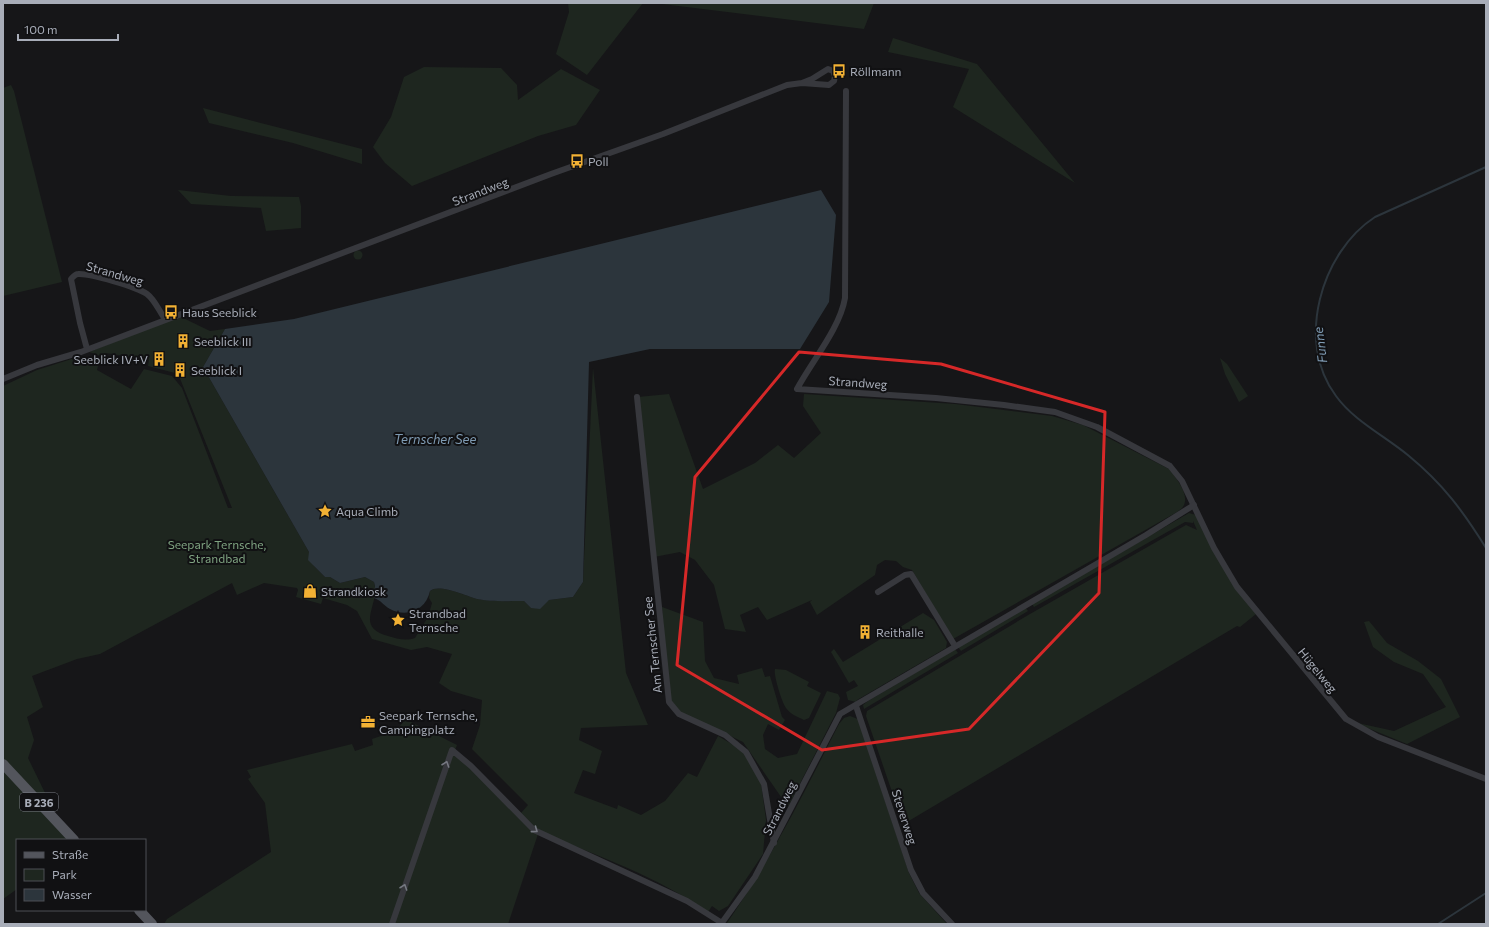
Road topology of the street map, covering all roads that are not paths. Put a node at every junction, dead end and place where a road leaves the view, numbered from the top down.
1 (802, 82) junction
2 (846, 90) dead end
3 (165, 319) junction
4 (87, 349) junction
5 (3, 379) edge
6 (637, 397) dead end
7 (1194, 505) junction
8 (878, 592) dead end
9 (955, 646) junction
10 (856, 706) junction
11 (3, 764) edge
12 (1486, 779) edge
13 (73, 839) edge
14 (774, 843) junction
15 (140, 911) edge
16 (721, 923) edge
17 (152, 924) edge
18 (392, 924) edge
19 (952, 924) edge

1 - 1 street, Strandweg
1 - 3 street, Strandweg
2 - 7 street, Strandweg
3 - 4 street, Strandweg
3 - 4 street, Strandweg
4 - 5 street, Strandweg
6 - 14 street, Am Ternscher See
7 - 9 street, Strandweg
7 - 12 street, Hügelweg
8 - 9 street
9 - 10 street, Strandweg
10 - 14 street, Strandweg
10 - 19 street, Steverweg
11 - 13 main road, B 236
14 - 16 street, Strandweg
15 - 17 main road
18 -> 16 street, Strandweg

